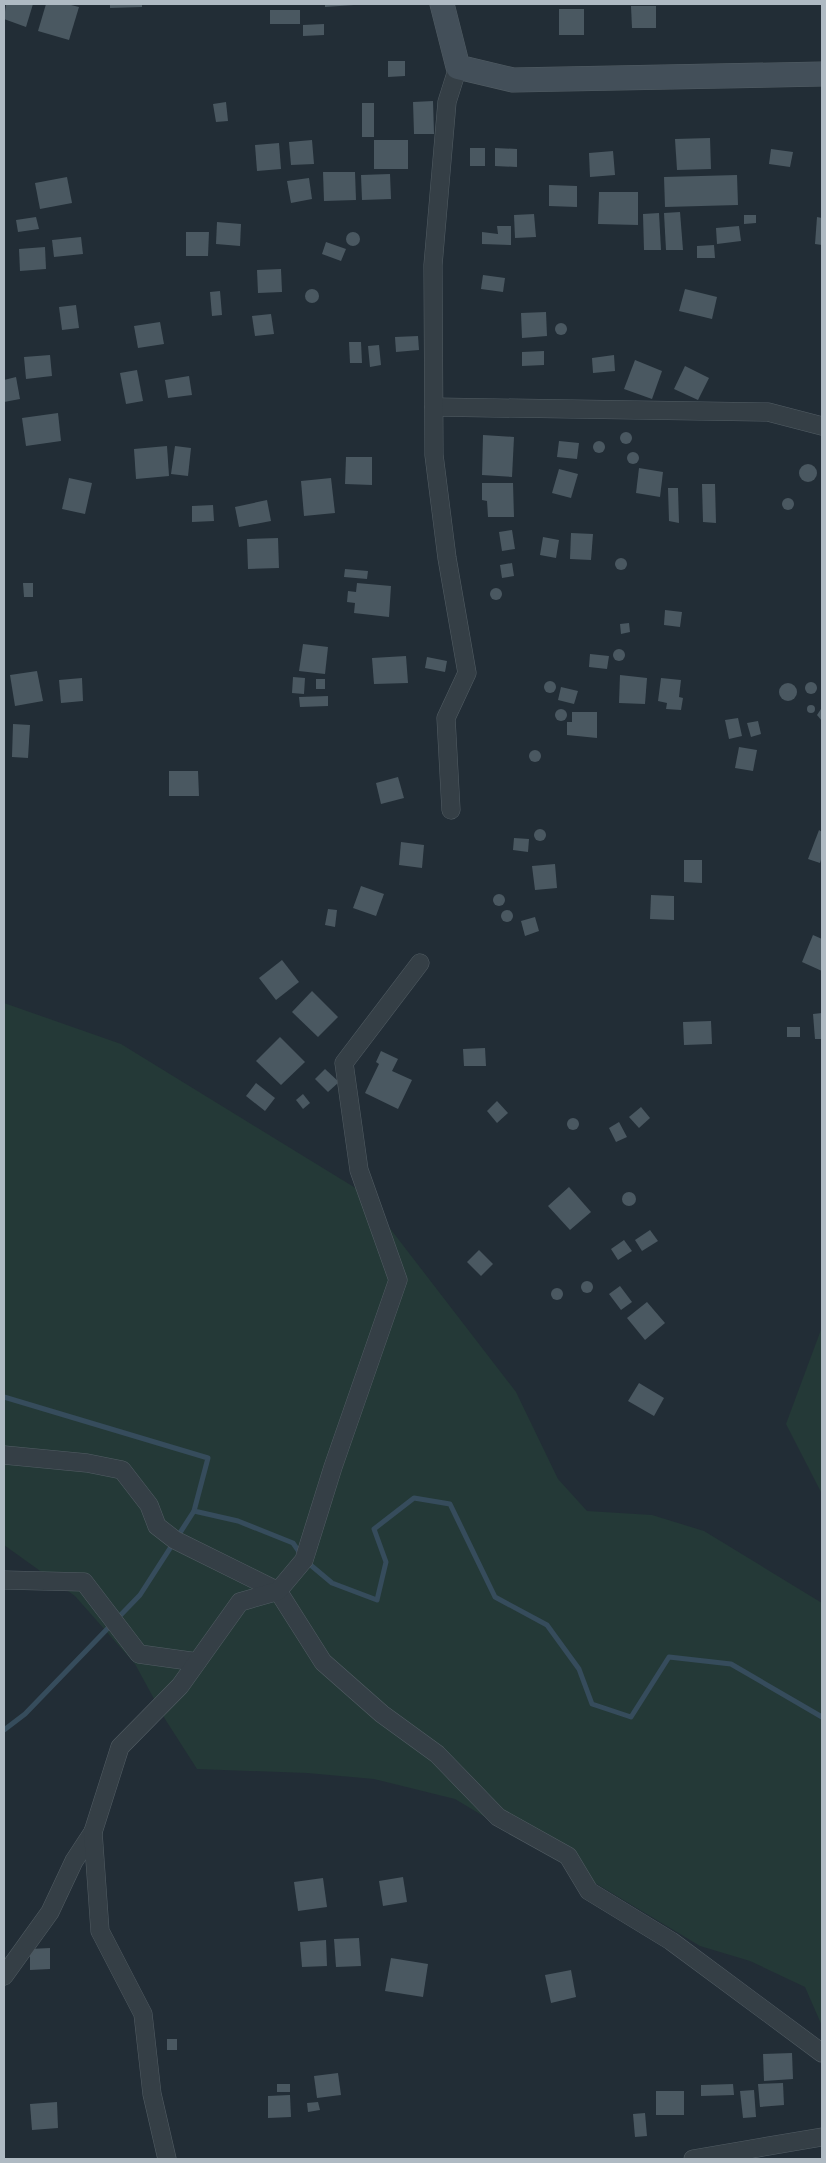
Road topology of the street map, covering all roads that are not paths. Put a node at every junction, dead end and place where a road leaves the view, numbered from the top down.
1 (442, 4) edge
2 (458, 67) junction
3 (822, 74) edge
4 (434, 407) junction
5 (822, 426) edge
6 (451, 810) dead end
7 (420, 963) dead end
8 (4, 1455) edge
9 (4, 1580) edge
10 (278, 1591) junction
11 (197, 1662) junction
12 (93, 1832) junction
13 (4, 1976) edge
14 (822, 2053) edge
15 (822, 2137) edge
16 (161, 2157) edge
17 (693, 2159) edge

1 - 2 street
2 - 3 street
2 - 4 street
4 - 5 street
4 - 6 street
7 - 10 street
8 - 10 street
9 - 11 street
10 - 11 street
10 - 14 street
11 - 12 street
12 - 13 street
12 - 16 street
15 - 17 street

